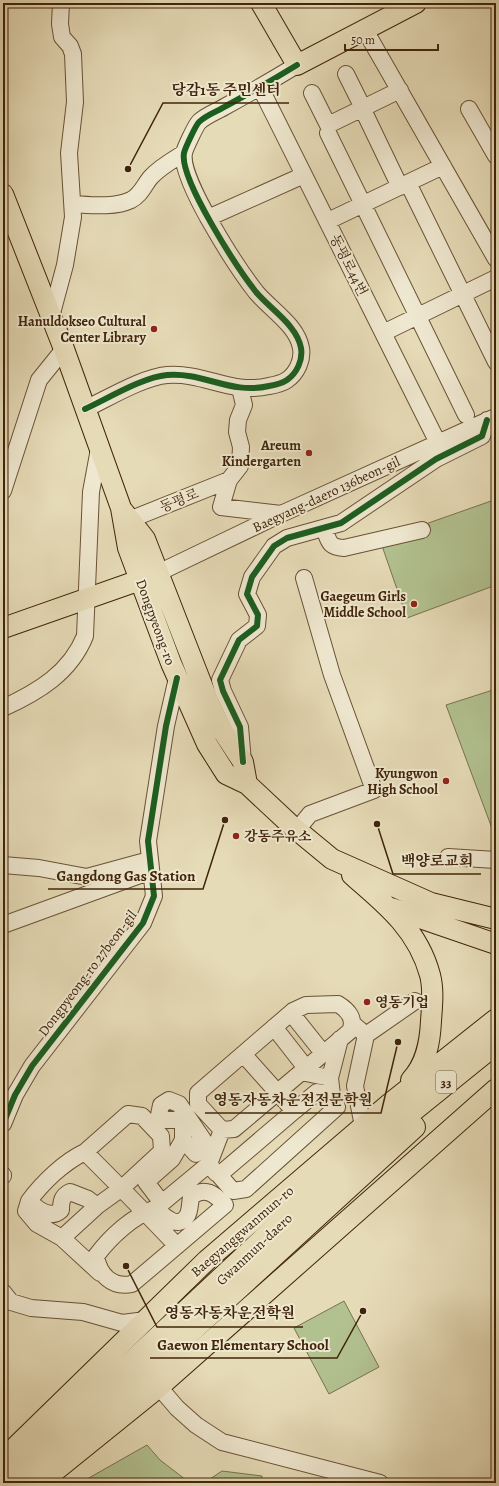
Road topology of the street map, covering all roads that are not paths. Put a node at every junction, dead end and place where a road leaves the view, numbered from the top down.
1 (61, 3) edge
2 (261, 3) edge
3 (416, 3) edge
4 (366, 30) junction
5 (298, 65) junction
6 (346, 74) dead end
7 (260, 87) junction
8 (400, 90) junction
9 (312, 93) dead end
10 (469, 109) dead end
11 (364, 111) junction
12 (328, 133) dead end
13 (184, 153) junction
14 (496, 156) edge
15 (443, 166) junction
16 (304, 175) junction
17 (404, 185) junction
18 (5, 204) edge
19 (73, 204) junction
20 (363, 205) junction
21 (208, 218) junction
22 (328, 221) junction
23 (492, 243) edge
24 (496, 259) edge
25 (496, 278) edge
26 (462, 295) junction
27 (418, 316) junction
28 (51, 317) junction
29 (383, 333) junction
30 (64, 349) junction
31 (496, 362) edge
32 (240, 388) junction
33 (85, 409) junction
34 (466, 415) dead end
35 (492, 418) edge
36 (438, 443) junction
37 (100, 449) junction
38 (229, 480) junction
39 (3, 491) edge
40 (125, 514) junction
41 (281, 514) junction
42 (324, 528) junction
43 (422, 530) dead end
44 (149, 577) junction
45 (304, 578) dead end
46 (85, 599) junction
47 (3, 628) edge
48 (177, 678) junction
49 (3, 708) edge
50 (243, 762) junction
51 (247, 784) junction
52 (297, 830) junction
53 (448, 857) dead end
54 (332, 859) junction
55 (496, 860) edge
56 (3, 865) edge
57 (151, 871) junction
58 (391, 908) junction
59 (496, 919) edge
60 (3, 925) edge
61 (496, 944) edge
62 (415, 1000) dead end
63 (291, 1013) junction
64 (496, 1019) edge
65 (353, 1024) junction
66 (274, 1027) junction
67 (366, 1035) junction
68 (340, 1039) junction
69 (496, 1043) edge
70 (323, 1053) junction
71 (243, 1054) junction
72 (496, 1061) edge
73 (304, 1070) junction
74 (330, 1078) junction
75 (496, 1089) edge
76 (277, 1093) junction
77 (332, 1095) junction
78 (294, 1111) junction
79 (397, 1120) junction
80 (3, 1124) edge
81 (363, 1126) junction
82 (222, 1130) junction
83 (183, 1140) dead end
84 (85, 1152) junction
85 (214, 1170) junction
86 (174, 1173) dead end
87 (183, 1186) junction
88 (122, 1188) junction
89 (29, 1201) junction
90 (97, 1206) junction
91 (154, 1208) junction
92 (62, 1238) junction
93 (177, 1246) junction
94 (103, 1276) junction
95 (3, 1292) edge
96 (146, 1320) junction
97 (159, 1387) junction
98 (3, 1459) edge
99 (3, 1471) edge
100 (15, 1483) edge
101 (40, 1483) edge
102 (380, 1483) edge

1 - 19 street
2 - 5 main road
3 - 4 main road
4 - 5 main road
4 - 8 street
5 - 7 street
6 - 11 street
7 - 13 street
7 - 16 street, 동평로44번
8 - 11 street
8 - 15 street
9 - 11 street
10 - 14 street
11 - 17 street
12 - 20 street
13 - 19 street
13 - 21 street
15 - 17 street
15 - 23 street
16 - 21 street
16 - 22 street, 동평로44번
17 - 20 street
17 - 26 street
18 - 28 main road, Dongpyeong-ro
19 - 28 street
20 - 22 street
20 - 27 street
21 - 32 street
22 - 29 street, 동평로44번
23 - 24 street
25 - 26 street
26 - 27 street
26 - 31 street
27 - 29 street
27 - 34 street
28 - 30 main road, Dongpyeong-ro
29 - 36 street, 동평로44번
30 - 33 main road, Dongpyeong-ro
30 - 39 street
32 - 33 street
32 - 38 street
33 - 37 main road, Dongpyeong-ro
35 - 36 street, Baegyang-daero 136beon-gil
35 - 42 street
36 - 41 street, Baegyang-daero 136beon-gil
37 - 40 main road, Dongpyeong-ro
37 - 46 street
38 - 40 street, 동평로
38 - 41 street
40 - 44 main road, Dongpyeong-ro
41 - 44 street, Baegyang-daero 136beon-gil
42 - 43 street
42 - 50 street
44 - 46 main road
44 - 48 main road, Dongpyeong-ro
44 - 50 main road, Dongpyeong-ro
45 - 52 street
46 - 47 main road
46 - 49 street
48 - 51 main road, Dongpyeong-ro
48 - 57 street, Dongpyeong-ro 27beon-gil
50 - 51 main road, Dongpyeong-ro
51 - 52 main road, Dongpyeong-ro
52 - 54 main road, Dongpyeong-ro
53 - 55 street
54 - 58 main road
54 - 59 main road, Dongpyeong-ro
56 - 57 street
57 - 60 street
57 - 80 street, Dongpyeong-ro 27beon-gil
58 - 61 main road
58 - 79 main road
62 - 67 street
63 - 65 street
63 - 66 street
63 - 70 street
64 - 79 main road, Baegyanggwanmun-ro
65 - 67 street
65 - 68 street
66 - 71 street
66 - 73 street
67 - 81 street
68 - 70 street
68 - 74 street
69 - 79 highway, 33
70 - 73 street
71 - 76 street
71 - 82 street
72 - 79 highway, 33
73 - 74 street
73 - 76 street
74 - 77 street
75 - 97 main road
76 - 78 street
76 - 82 street
77 - 78 street
77 - 85 street
78 - 85 street
79 - 81 main road, Baegyanggwanmun-ro
79 - 99 highway, Gwanmun-daero / 33
79 - 100 highway, Gwanmun-daero / 33
81 - 96 main road, Baegyanggwanmun-ro
82 - 85 street
83 - 91 street
84 - 88 street
84 - 88 street
84 - 89 street
85 - 87 street
86 - 87 street
87 - 91 street
88 - 90 street
88 - 91 street
89 - 90 street
89 - 92 street
90 - 92 street
91 - 93 street
91 - 93 street
91 - 94 street
92 - 94 street
93 - 94 street
95 - 96 street
96 - 98 main road, Baegyanggwanmun-ro
97 - 101 main road
97 - 102 street

